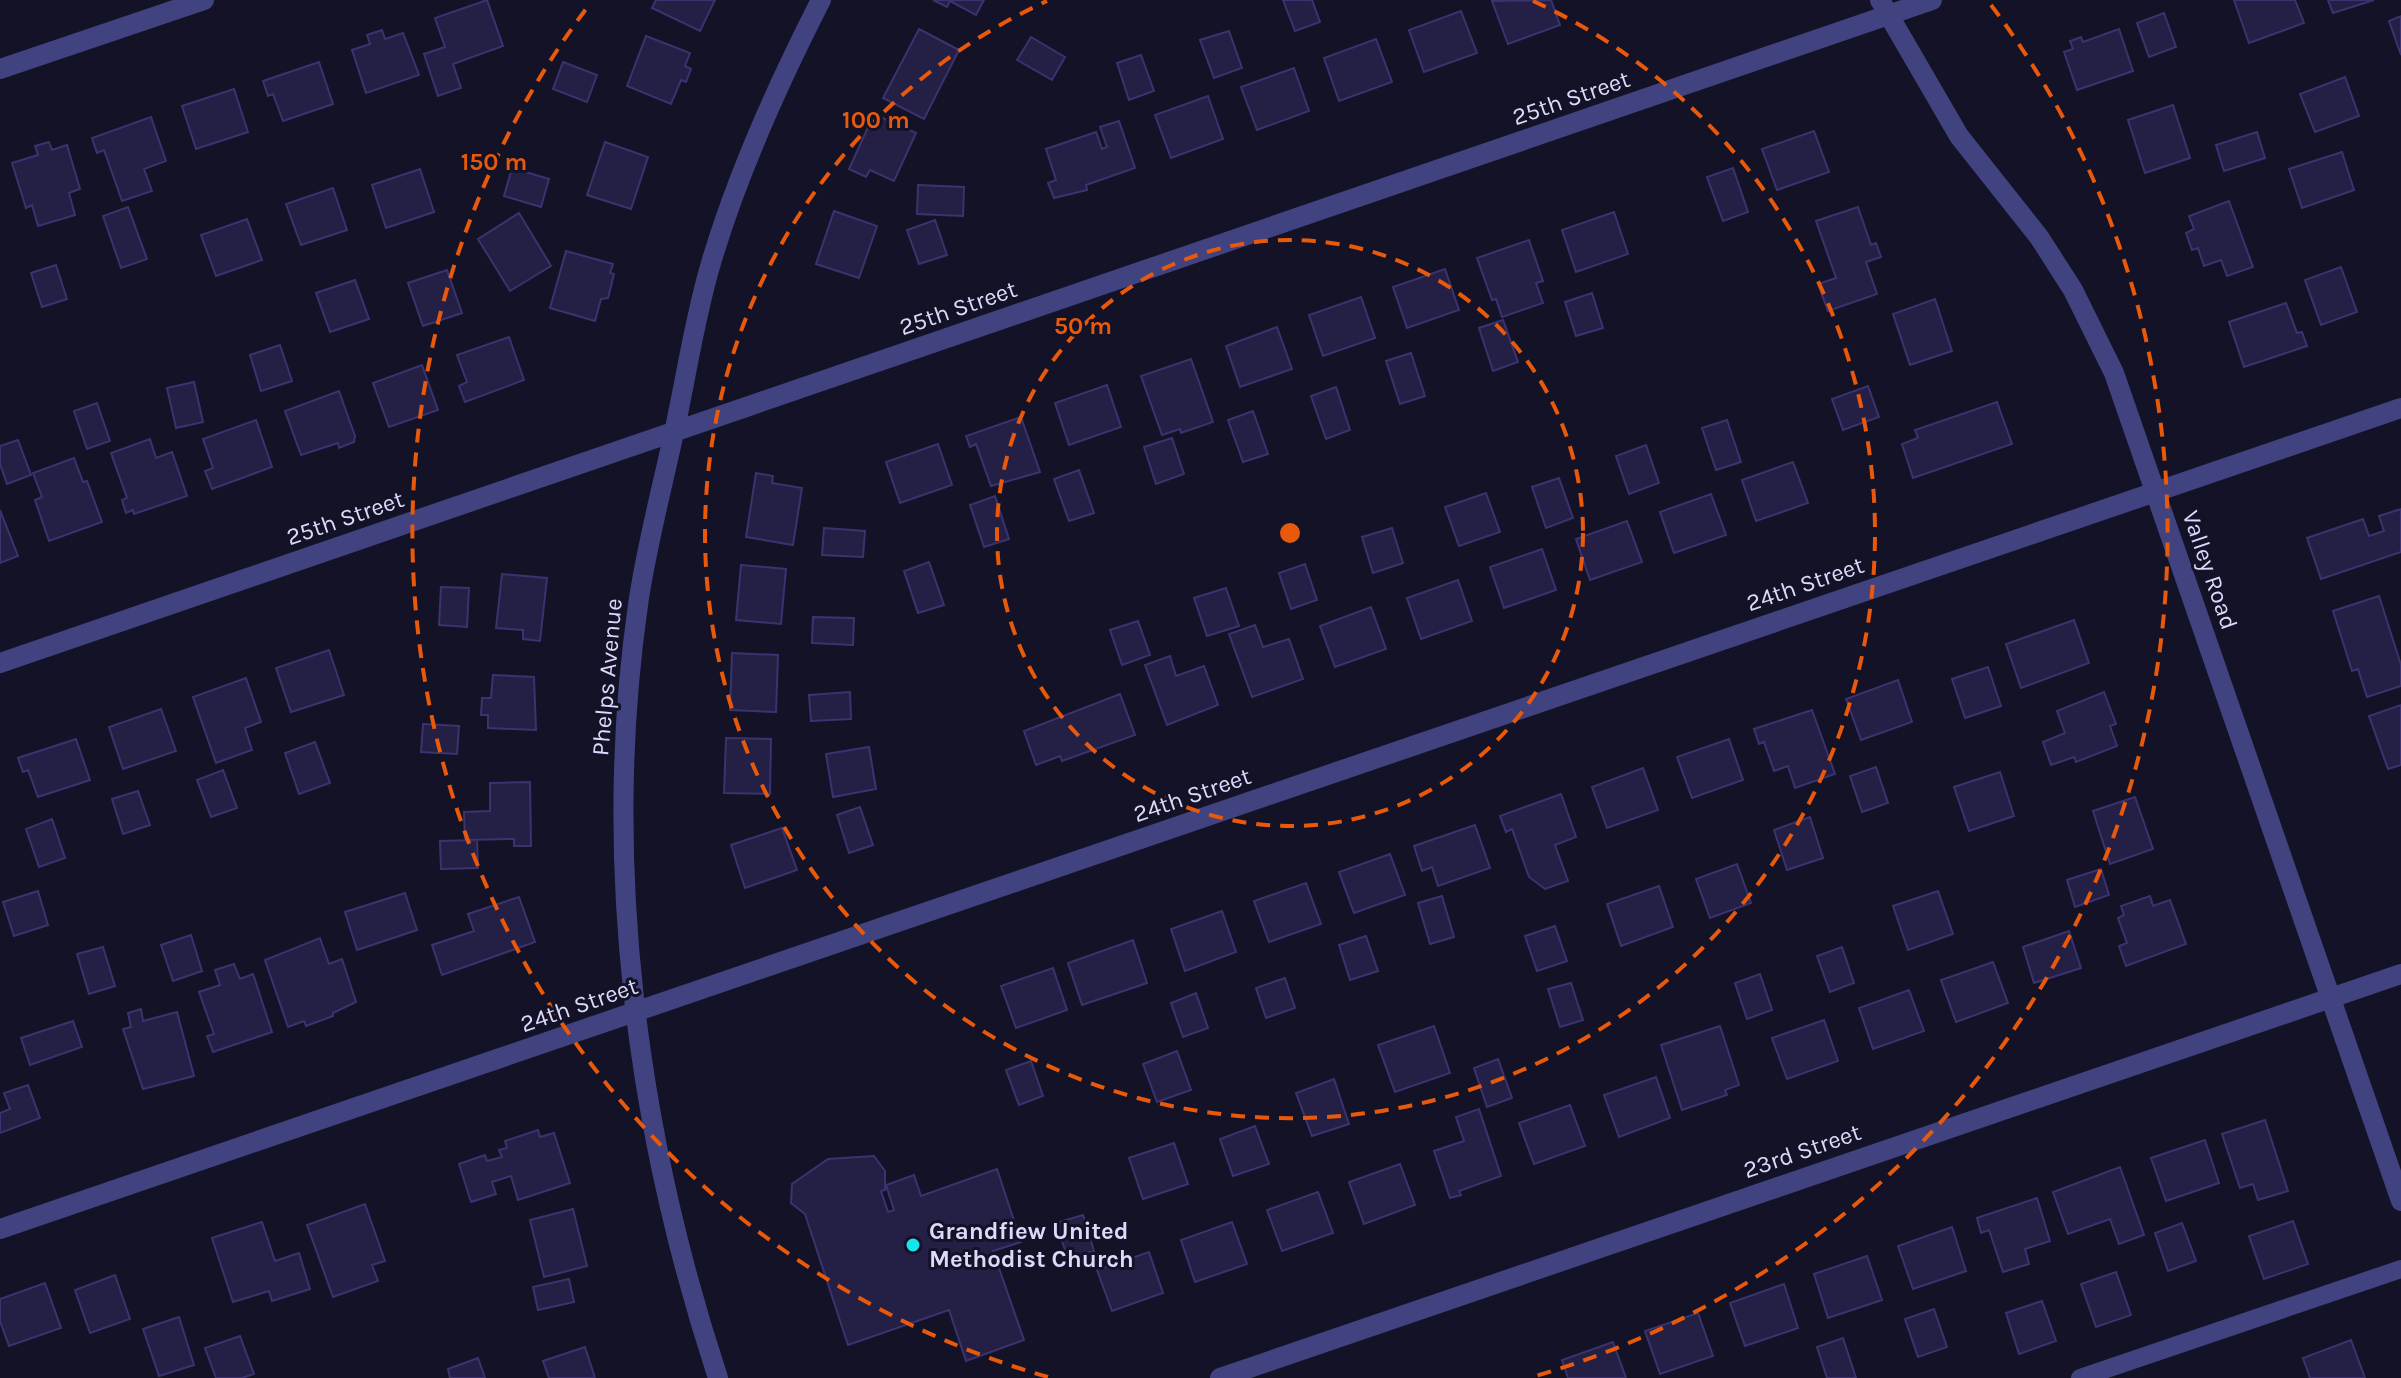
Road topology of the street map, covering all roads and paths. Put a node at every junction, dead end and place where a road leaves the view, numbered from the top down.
1 (204, 0) edge
2 (821, 0) edge
3 (1932, 0) edge
4 (1883, 7) edge
5 (0, 69) edge
6 (2401, 408) edge
7 (674, 433) junction
8 (2156, 492) junction
9 (0, 663) edge
10 (2401, 974) edge
11 (2330, 998) junction
12 (635, 1013) junction
13 (2401, 1201) edge
14 (0, 1229) edge
15 (2401, 1269) edge
16 (718, 1378) edge
17 (1220, 1378) edge
18 (2080, 1378) edge

1 - 5 street
2 - 7 street, Phelps Avenue
3 - 4 street, 25th Street
4 - 7 street, 25th Street
4 - 8 street, Valley Road
6 - 8 street, 24th Street
7 - 9 street, 25th Street
7 - 12 street, Phelps Avenue
8 - 11 street, Valley Road
8 - 12 street, 24th Street
10 - 11 street, 23rd Street
11 - 13 street, Valley Road
11 - 17 street, 23rd Street
12 - 14 street, 24th Street
12 - 16 street, Phelps Avenue
15 - 18 lane

